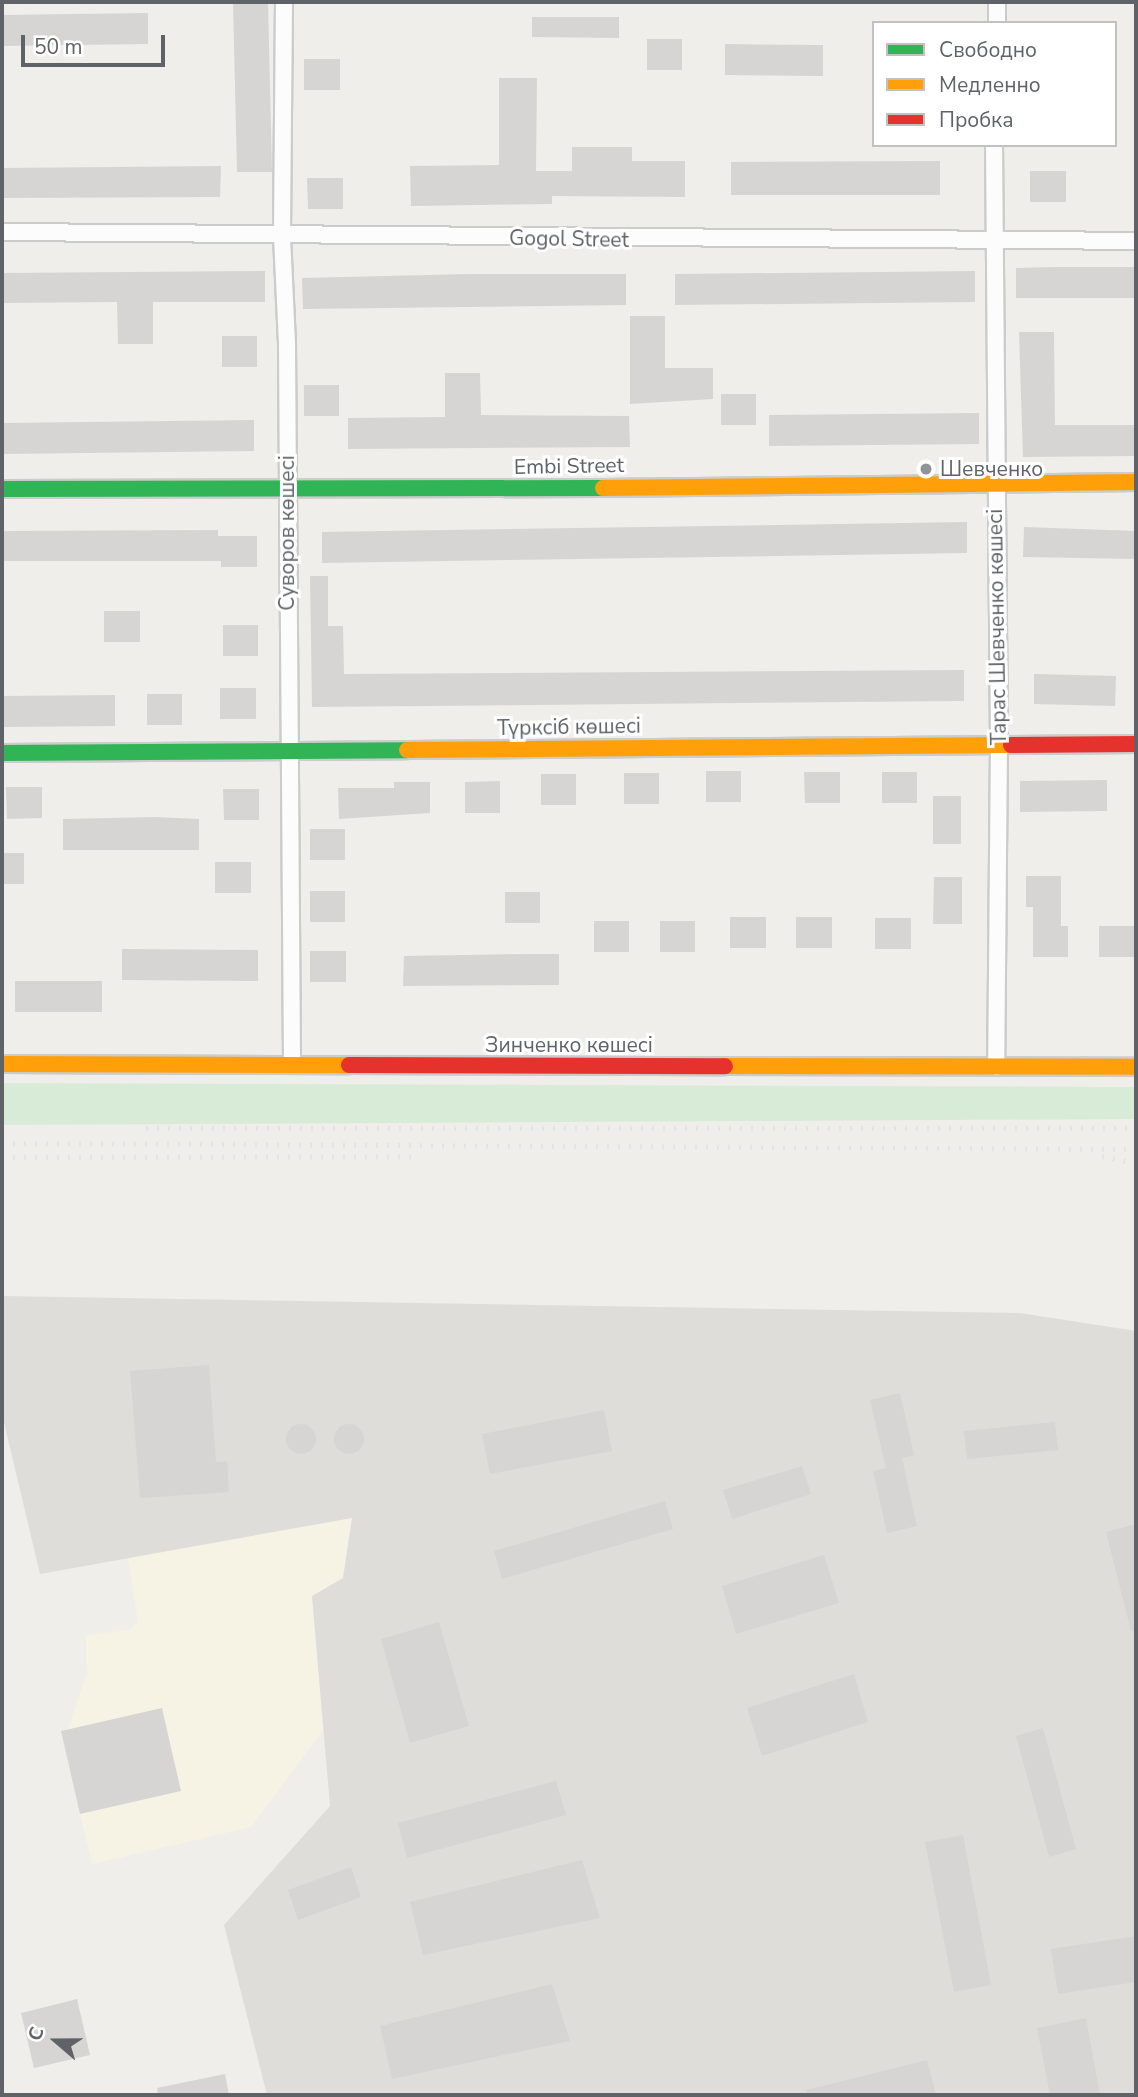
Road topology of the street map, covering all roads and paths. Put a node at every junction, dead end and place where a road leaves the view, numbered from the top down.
1 (284, 2) edge
2 (997, 2) edge
3 (997, 21) edge
4 (994, 147) edge
5 (2, 232) edge
6 (282, 237) junction
7 (1136, 242) edge
8 (992, 243) junction
9 (995, 482) junction
10 (1136, 482) edge
11 (2, 489) edge
12 (288, 491) junction
13 (999, 742) junction
14 (1136, 744) edge
15 (287, 751) junction
16 (2, 752) edge
17 (2, 1064) edge
18 (292, 1065) junction
19 (1136, 1067) edge
20 (996, 1068) junction

1 - 6 street, Суворов көшесі
2 - 3 street
4 - 8 street, Тарас Шевченко көшесі
5 - 6 street, Gogol Street
6 - 8 street, Gogol Street
6 - 12 street, Суворов көшесі
7 - 8 street, Gogol Street
8 - 9 street, Тарас Шевченко көшесі
9 - 10 street, Embi Street
9 - 12 street, Embi Street
9 - 13 street, Тарас Шевченко көшесі
11 - 12 street, Embi Street
12 - 15 street, Суворов көшесі
13 - 14 street, Түрксіб көшесі
13 - 15 street, Түрксіб көшесі
13 - 20 street, Тарас Шевченко көшесі
15 - 16 street, Түрксіб көшесі
15 - 18 street, Суворов көшесі
17 - 18 street, Зинченко көшесі
18 - 20 street, Зинченко көшесі
19 - 20 street, Зинченко көшесі

